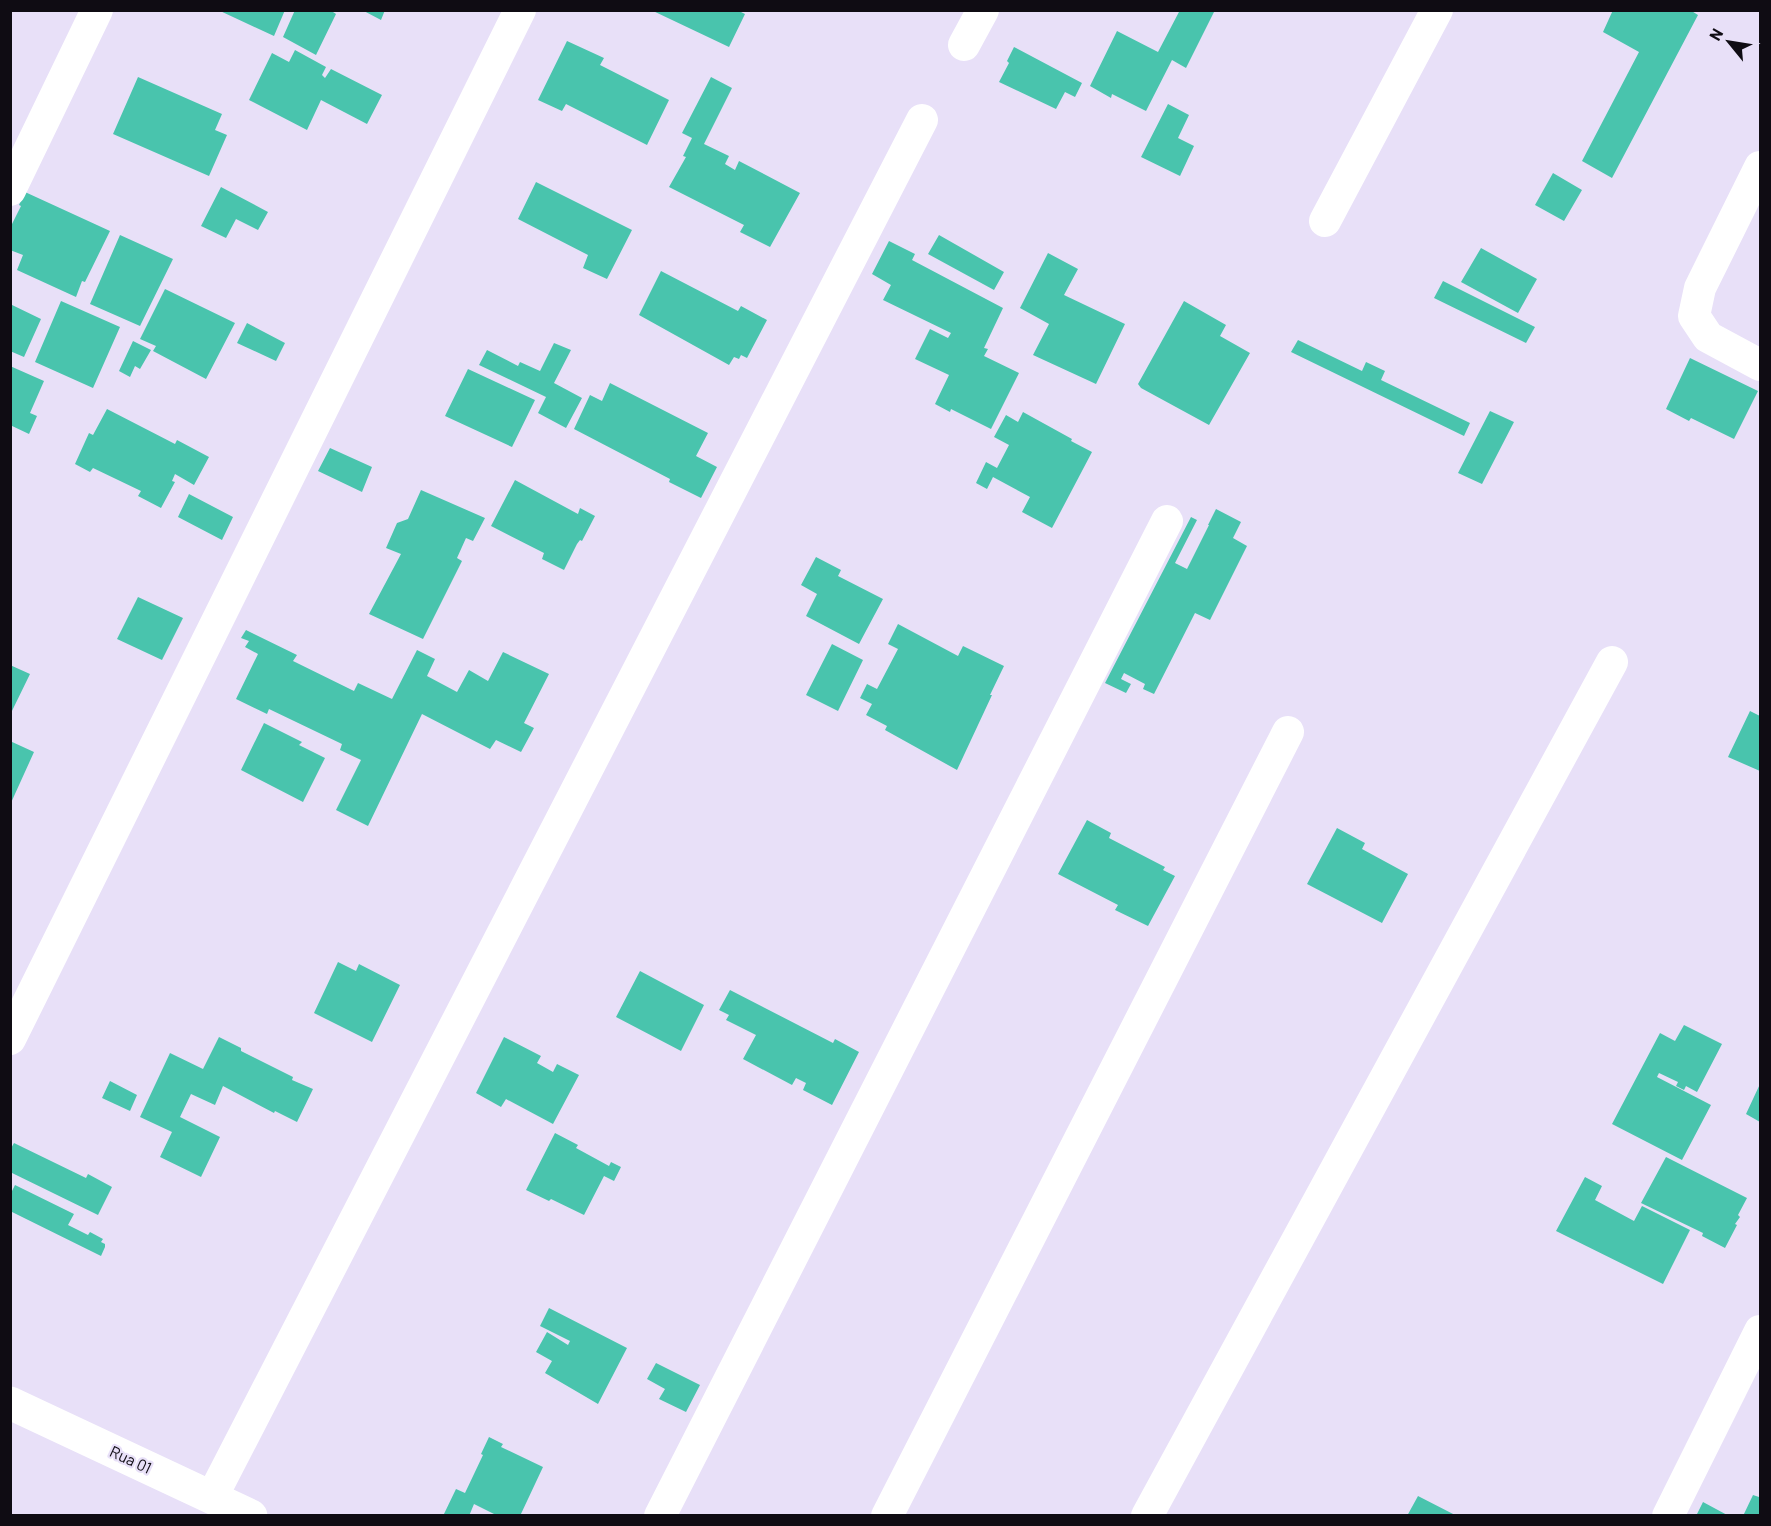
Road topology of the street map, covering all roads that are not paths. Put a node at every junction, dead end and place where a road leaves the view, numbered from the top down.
1 (97, 10) edge
2 (520, 10) edge
3 (982, 10) edge
4 (1437, 10) edge
5 (964, 45) dead end
6 (922, 120) dead end
7 (1761, 167) edge
8 (10, 190) edge
9 (1325, 221) dead end
10 (1761, 365) edge
11 (1167, 521) dead end
12 (1612, 662) dead end
13 (1288, 732) dead end
14 (10, 1039) edge
15 (1761, 1331) edge
16 (10, 1403) edge
17 (212, 1497) junction
18 (251, 1515) edge
19 (660, 1515) edge
20 (887, 1515) edge
21 (1147, 1515) edge
22 (1668, 1515) edge

1 - 8 street
2 - 14 street
3 - 5 street
4 - 9 street
6 - 17 street
7 - 10 street
11 - 19 street
12 - 21 street
13 - 20 street
15 - 22 street
16 - 17 street, Rua 01
17 - 18 street, Rua 01

